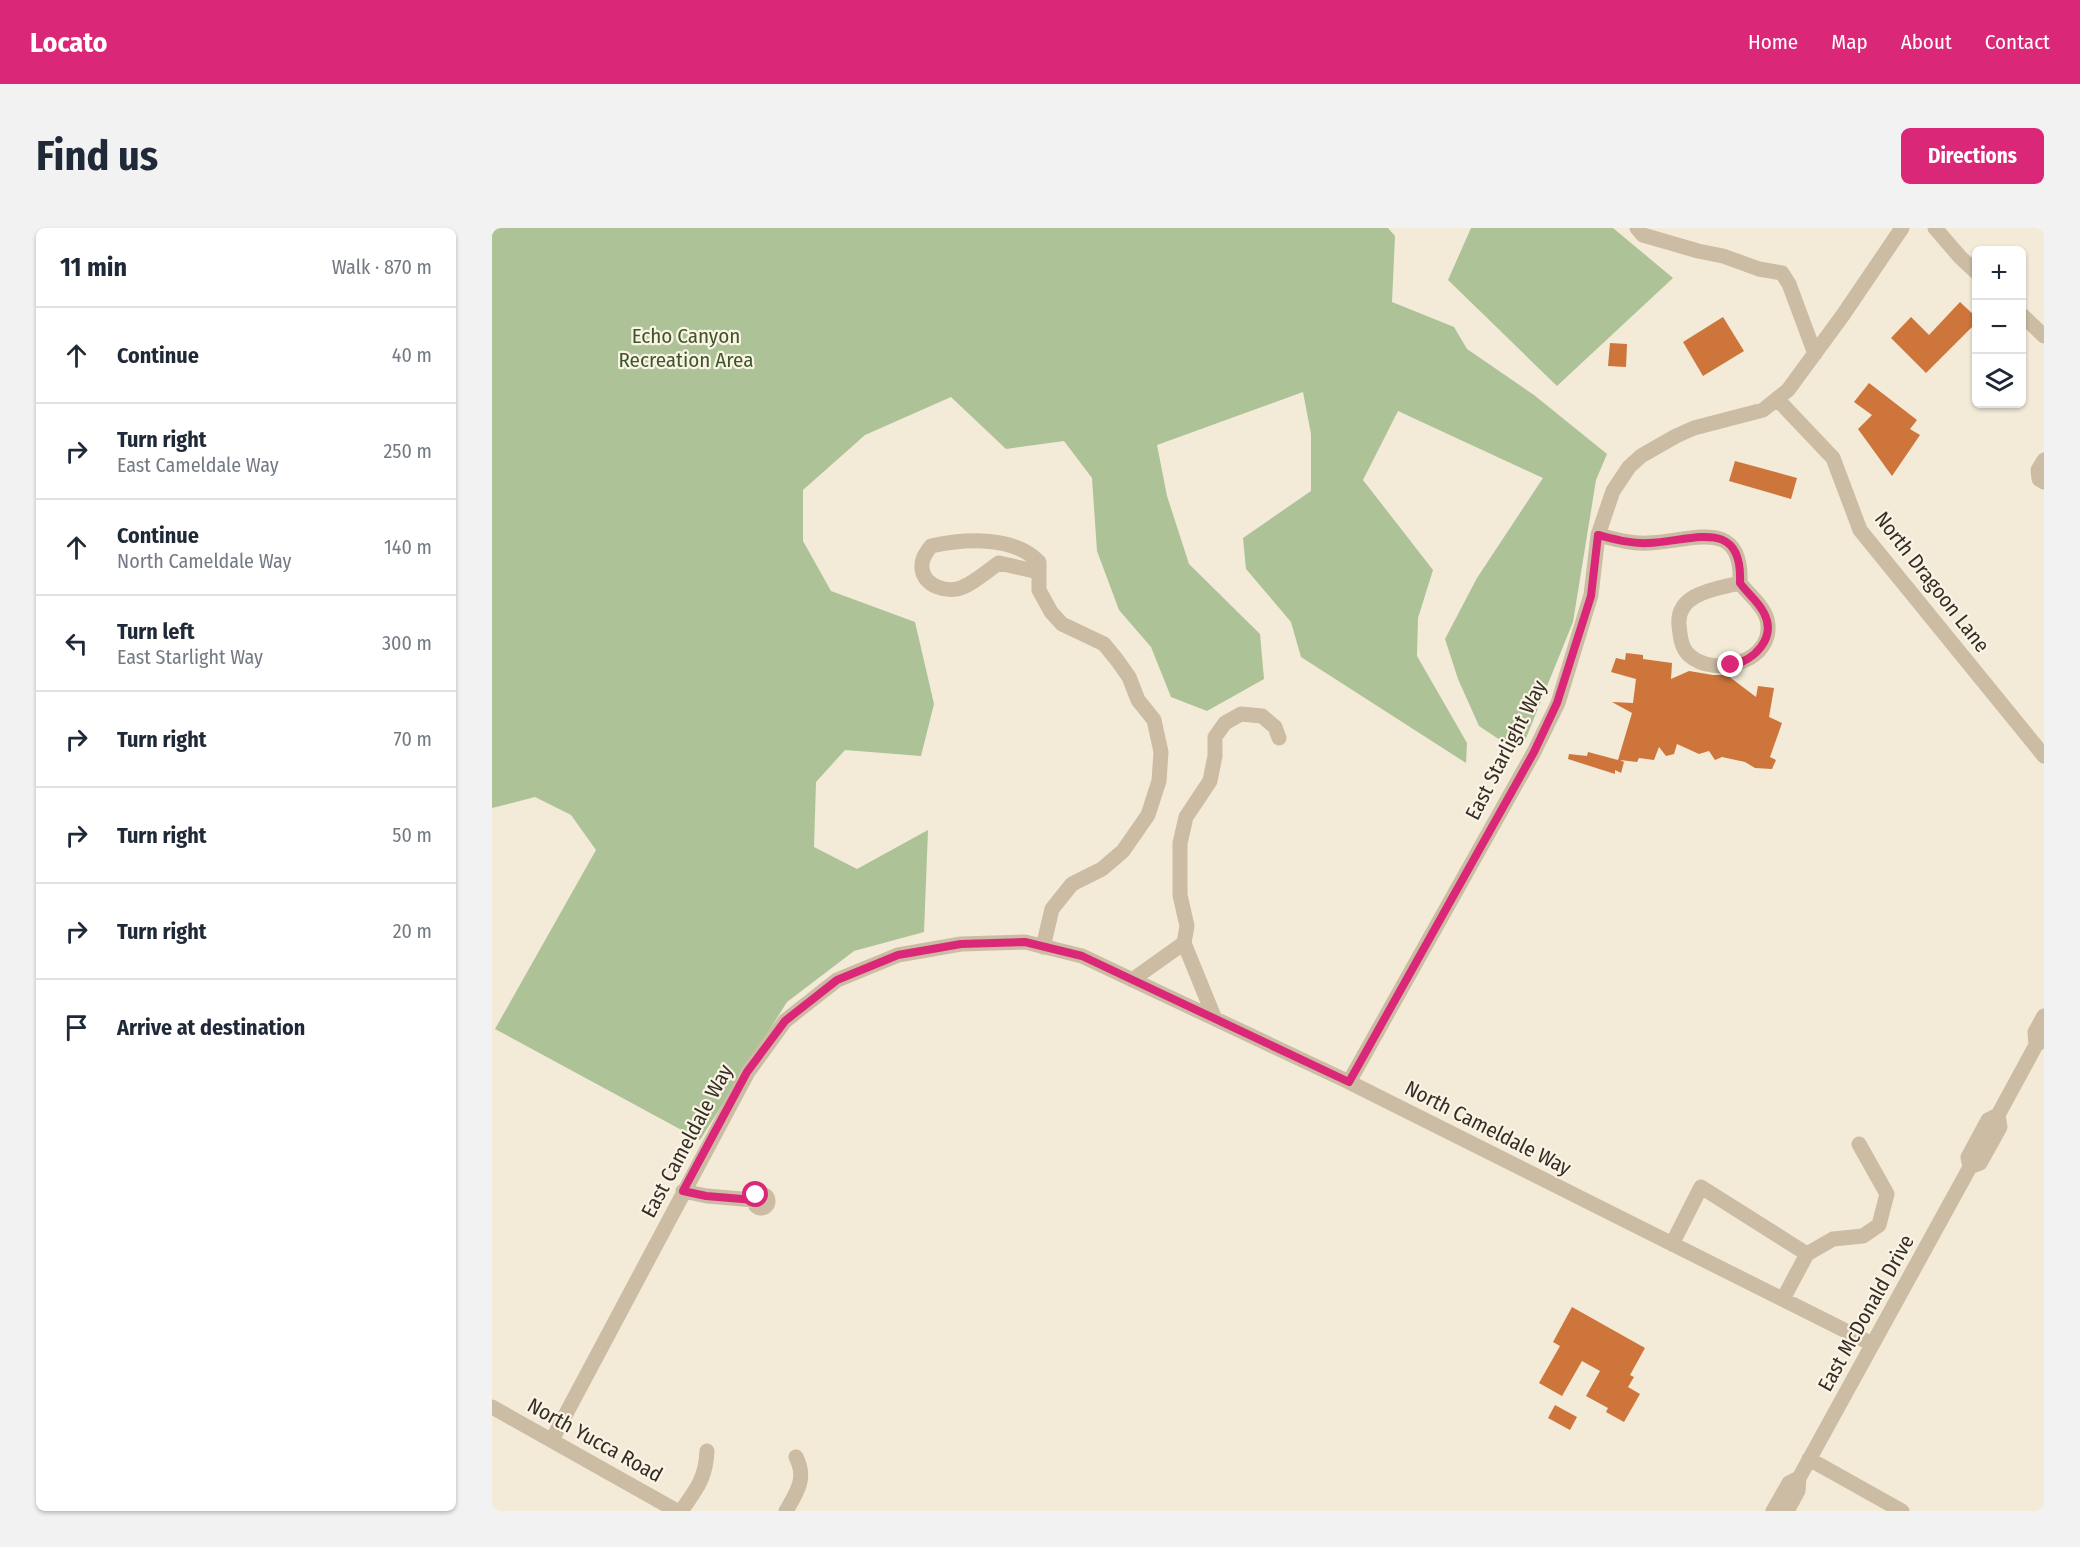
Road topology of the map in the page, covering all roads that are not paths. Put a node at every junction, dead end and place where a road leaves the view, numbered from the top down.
1 (1637, 228) edge
2 (1902, 228) edge
3 (1935, 228) edge
4 (1972, 268) edge
5 (2026, 319) edge
6 (2044, 336) edge
7 (1815, 354) junction
8 (1778, 400) junction
9 (2044, 460) edge
10 (2044, 482) edge
11 (1598, 535) junction
12 (1039, 572) junction
13 (1740, 583) junction
14 (1279, 738) dead end
15 (2044, 756) edge
16 (1184, 943) junction
17 (1043, 947) junction
18 (1082, 956) joint
19 (1132, 980) junction
20 (2044, 1016) edge
21 (1215, 1018) junction
22 (2040, 1042) edge
23 (1349, 1082) junction
24 (1859, 1144) dead end
25 (683, 1191) junction
26 (754, 1200) dead end
27 (1672, 1244) junction
28 (1807, 1254) junction
29 (1783, 1299) junction
30 (1872, 1344) junction
31 (492, 1407) edge
32 (552, 1440) junction
33 (706, 1451) dead end
34 (796, 1457) dead end
35 (1809, 1459) junction
36 (1799, 1478) junction
37 (679, 1511) edge
38 (786, 1511) edge
39 (1773, 1511) edge
40 (1787, 1511) edge
41 (1902, 1511) edge

1 - 7 street
2 - 7 street, East Starlight Way
3 - 4 street
5 - 6 street
7 - 8 street, East Starlight Way
8 - 11 street, East Starlight Way
8 - 15 street, North Dragoon Lane
9 - 10 street
11 - 13 street
11 - 23 street, East Starlight Way
12 - 12 street
12 - 17 street
13 - 13 street
14 - 16 street
16 - 19 street
16 - 21 street
17 - 18 street, East Cameldale Way
17 - 25 street, East Cameldale Way
18 - 19 street, North Cameldale Way
19 - 21 street, North Cameldale Way
20 - 22 street, East McDonald Drive
21 - 23 street, North Cameldale Way
22 - 30 street, East McDonald Drive
23 - 27 street, North Cameldale Way
24 - 28 street
25 - 26 street
25 - 32 street, East Cameldale Way
27 - 28 street
27 - 29 street, North Cameldale Way
28 - 29 street
29 - 30 street, North Cameldale Way
30 - 35 street, East McDonald Drive
31 - 32 street, North Yucca Road
32 - 37 street, North Yucca Road
33 - 37 street
34 - 38 street
35 - 36 street, East McDonald Drive
35 - 41 street
36 - 39 street, East McDonald Drive
36 - 40 street, East McDonald Drive

